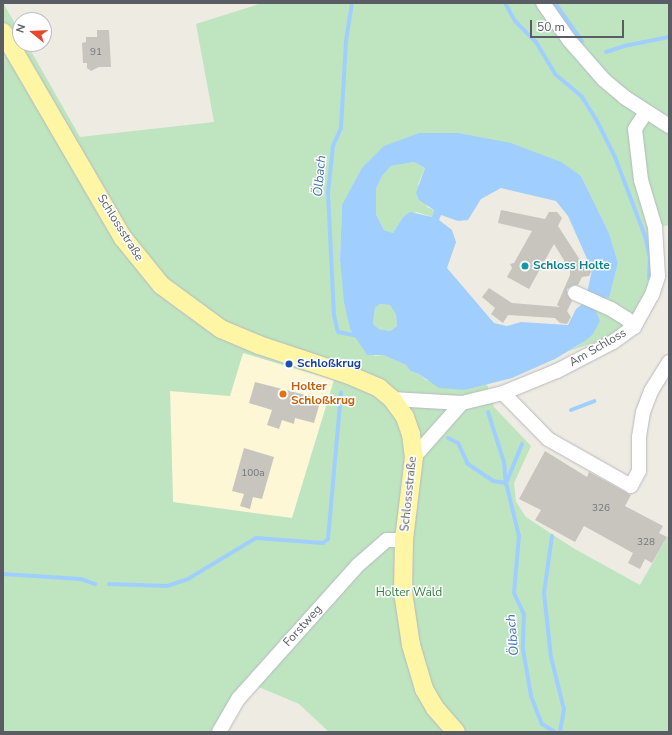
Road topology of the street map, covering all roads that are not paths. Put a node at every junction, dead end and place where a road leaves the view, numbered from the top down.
1 (543, 3) edge
2 (3, 32) edge
3 (646, 112) junction
4 (669, 126) edge
5 (664, 256) edge
6 (585, 298) dead end
7 (634, 327) junction
8 (669, 362) edge
9 (503, 393) junction
10 (392, 399) junction
11 (462, 403) junction
12 (414, 456) junction
13 (404, 540) junction
14 (219, 732) edge
15 (456, 732) edge

1 - 3 street
2 - 10 main road, Schlossstraße
3 - 4 street
3 - 5 street, Am Schloss
5 - 7 street, Am Schloss
6 - 7 street
7 - 9 street, Am Schloss
8 - 9 street
9 - 11 street, Am Schloss
10 - 11 street, Am Schloss
10 - 12 main road, Schlossstraße
11 - 12 street
12 - 13 main road, Schlossstraße
13 - 14 street, Forstweg
13 - 15 main road, Schlossstraße

